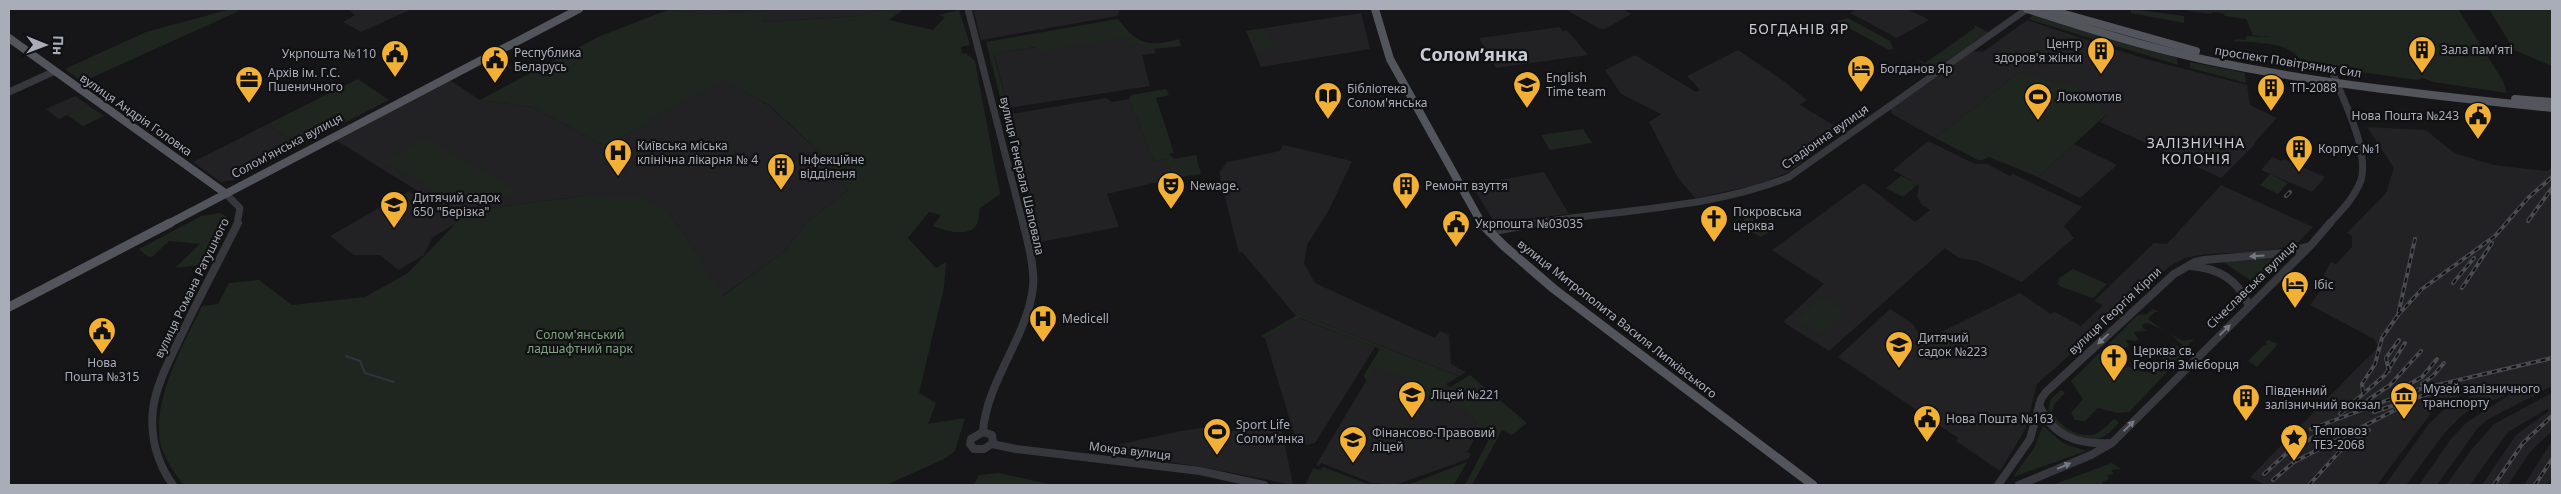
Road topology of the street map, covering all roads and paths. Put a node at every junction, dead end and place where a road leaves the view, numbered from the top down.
1 (579, 9) edge
2 (968, 9) edge
3 (1375, 9) edge
4 (2027, 9) edge
5 (2047, 9) edge
6 (9, 38) edge
7 (53, 72) junction
8 (2335, 79) junction
9 (9, 92) edge
10 (2552, 102) edge
11 (2552, 108) edge
12 (225, 193) junction
13 (1489, 232) junction
14 (2312, 244) junction
15 (2185, 266) junction
16 (2249, 306) junction
17 (9, 307) edge
18 (2039, 404) junction
19 (982, 432) junction
20 (2112, 443) junction
21 (992, 444) junction
22 (173, 485) edge
23 (1264, 485) edge
24 (1813, 485) edge
25 (1998, 485) edge
26 (2019, 485) edge

1 - 12 main road, Соломʼянська вулиця
2 - 19 street, вулиця Генерала Шаповала
3 - 13 main road, вулиця Митрополита Василя Липківського
4 - 8 main road, проспект Повітряних Сил
4 - 13 street, Стадіонна вулиця
5 - 8 main road, проспект Повітряних Сил
6 - 7 main road, вулиця Андрія Головка
7 - 9 street
7 - 12 main road, вулиця Андрія Головка
8 - 10 main road, проспект Повітряних Сил
8 - 11 main road, проспект Повітряних Сил
8 - 14 street, Січеславська вулиця
12 - 17 main road, Соломʼянська вулиця
12 - 22 street, вулиця Романа Ратушного
13 - 24 main road, вулиця Митрополита Василя Липківського
14 -> 15 street, вулиця Георгія Кірпи
14 - 16 street, Січеславська вулиця
15 - 16 street
15 -> 18 street, вулиця Георгія Кірпи
20 -> 16 street, Січеславська вулиця
18 - 20 street
18 - 25 street, вулиця Георгія Кірпи
19 - 21 street
19 - 21 street
26 -> 20 street, Січеславська вулиця
21 - 23 street, Мокра вулиця

